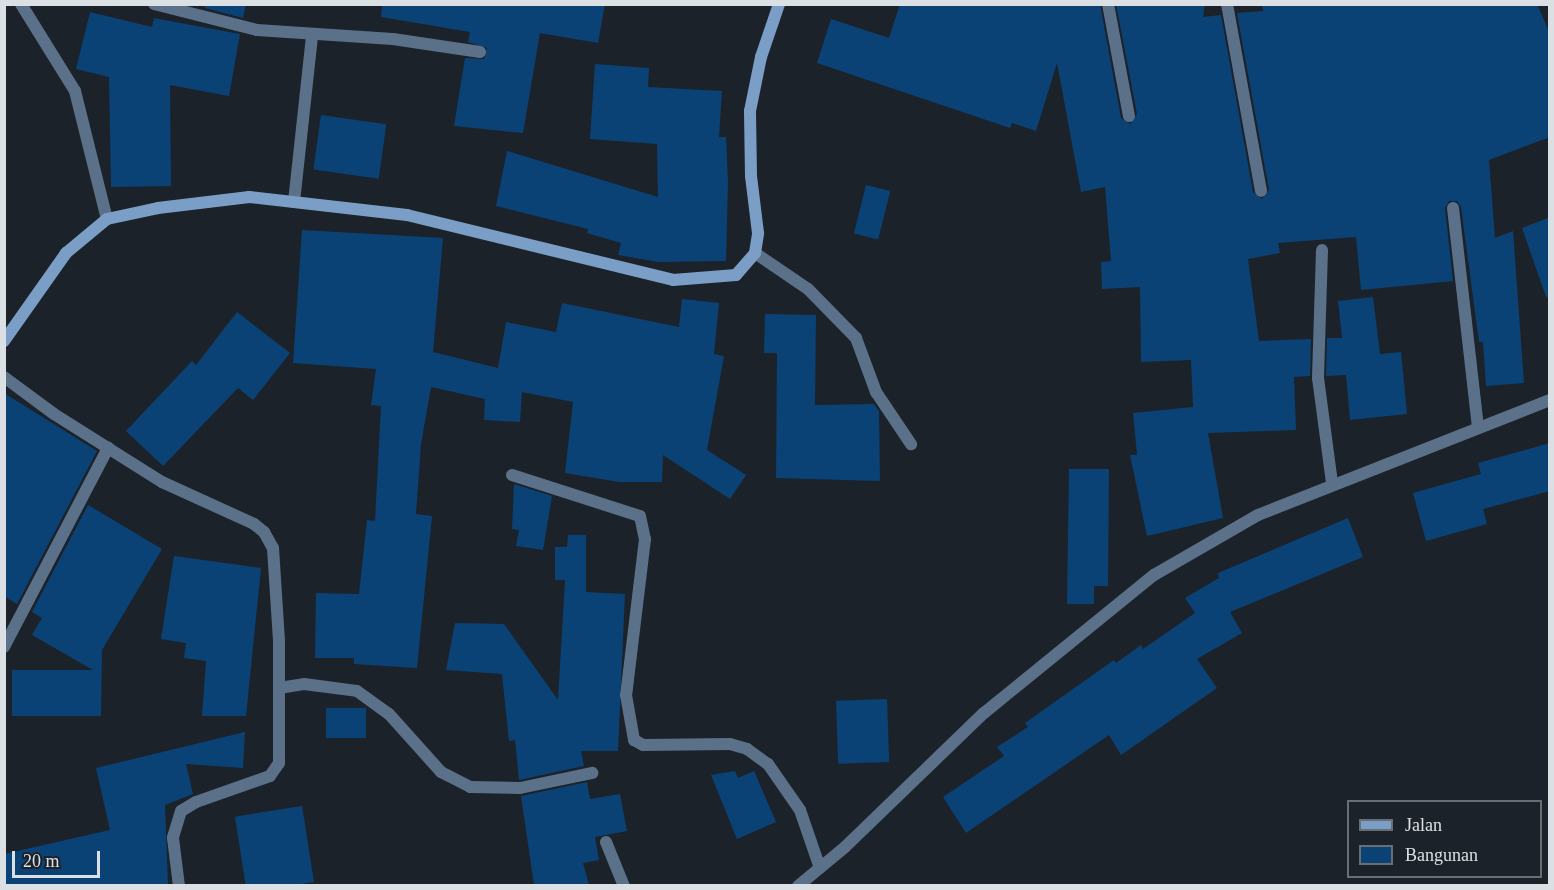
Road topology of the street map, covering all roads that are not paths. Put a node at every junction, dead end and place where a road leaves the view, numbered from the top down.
1 (21, 4) edge
2 (154, 4) edge
3 (779, 4) edge
4 (1108, 4) edge
5 (1227, 4) edge
6 (312, 35) junction
7 (480, 52) dead end
8 (1129, 116) dead end
9 (1261, 191) dead end
10 (294, 202) junction
11 (1453, 208) dead end
12 (107, 219) junction
13 (1322, 250) dead end
14 (755, 253) junction
15 (4, 341) edge
16 (4, 377) edge
17 (1550, 400) edge
18 (1478, 427) junction
19 (911, 444) dead end
20 (108, 448) junction
21 (512, 475) dead end
22 (1332, 483) junction
23 (4, 647) edge
24 (279, 688) junction
25 (592, 773) dead end
26 (606, 842) dead end
27 (820, 868) junction
28 (179, 885) edge
29 (624, 885) edge
30 (798, 885) edge

1 - 12 street
2 - 6 street
3 - 14 street
4 - 8 street
5 - 9 street
6 - 7 street
6 - 10 street
10 - 12 street
10 - 14 street
11 - 18 street
12 - 15 street
13 - 22 street
14 - 19 street
16 - 20 street
17 - 18 street
18 - 22 street
20 - 23 street
20 - 24 street
21 - 27 street
22 - 27 street
24 - 25 street
24 - 28 street
26 - 29 street
27 - 30 street

